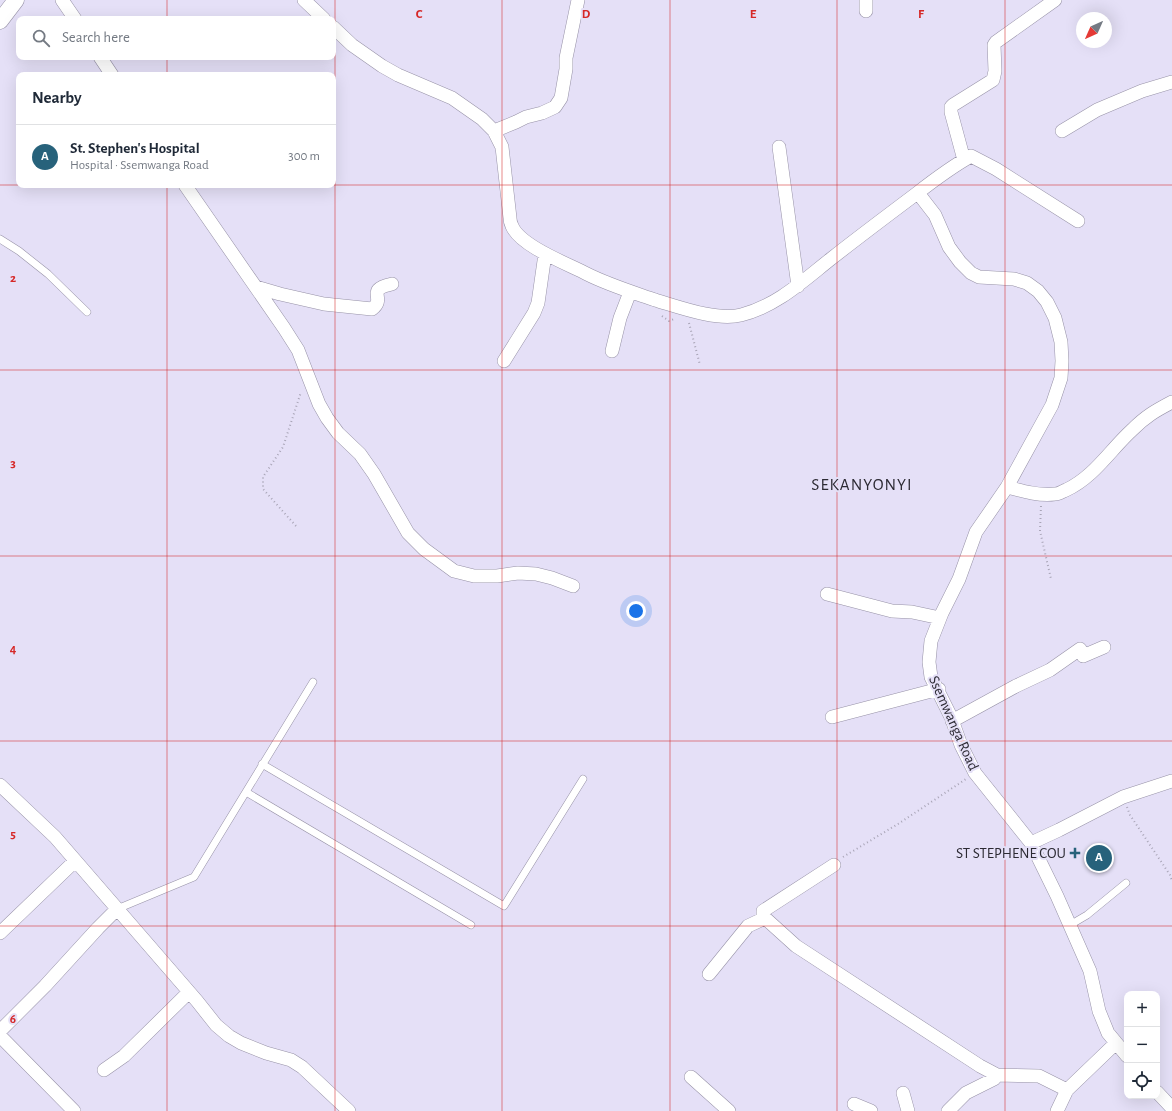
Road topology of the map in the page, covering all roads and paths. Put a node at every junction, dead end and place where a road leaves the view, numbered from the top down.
1 (16, 0) edge
2 (62, 0) edge
3 (304, 0) edge
4 (578, 0) edge
5 (1055, 0) edge
6 (73, 16) edge
7 (321, 16) edge
8 (0, 21) edge
9 (336, 30) edge
10 (102, 60) edge
11 (110, 72) edge
12 (1172, 82) edge
13 (494, 131) junction
14 (1062, 131) dead end
15 (779, 147) dead end
16 (964, 160) junction
17 (187, 188) edge
18 (918, 193) junction
19 (1078, 221) dead end
20 (0, 239) edge
21 (545, 254) junction
22 (392, 284) dead end
23 (798, 286) junction
24 (256, 287) junction
25 (630, 292) junction
26 (87, 312) dead end
27 (687, 318) dead end
28 (612, 351) dead end
29 (504, 361) dead end
30 (700, 365) dead end
31 (307, 372) junction
32 (1172, 402) edge
33 (1007, 487) junction
34 (1042, 494) junction
35 (296, 526) dead end
36 (1051, 580) dead end
37 (573, 586) dead end
38 (827, 594) dead end
39 (940, 618) junction
40 (1104, 647) dead end
41 (313, 682) dead end
42 (938, 690) junction
43 (832, 717) dead end
44 (952, 720) junction
45 (262, 764) junction
46 (975, 773) junction
47 (583, 779) dead end
48 (1172, 781) edge
49 (0, 785) edge
50 (246, 792) junction
51 (1123, 797) junction
52 (1030, 843) junction
53 (74, 861) junction
54 (834, 865) joint
55 (1172, 881) edge
56 (1126, 883) dead end
57 (117, 909) junction
58 (765, 918) junction
59 (471, 925) dead end
60 (1070, 926) junction
61 (0, 932) edge
62 (709, 974) dead end
63 (189, 992) junction
64 (0, 1031) edge
65 (0, 1036) edge
66 (1116, 1043) junction
67 (1124, 1052) edge
68 (104, 1070) dead end
69 (997, 1075) junction
70 (691, 1077) dead end
71 (1067, 1090) junction
72 (903, 1093) dead end
73 (1160, 1095) edge
74 (854, 1104) dead end
75 (1172, 1108) edge
76 (74, 1111) edge
77 (349, 1111) edge
78 (729, 1111) edge
79 (871, 1111) edge
80 (908, 1111) edge
81 (948, 1111) edge
82 (1057, 1111) edge

1 - 8 street
2 - 6 street
3 - 7 street
4 - 13 street
5 - 16 street
9 - 13 street
10 - 11 street
12 - 14 street
13 - 21 street
15 - 23 street
16 - 18 street
16 - 19 street
17 - 24 street
18 - 23 street
18 - 33 street, Ssemwanga Road
20 - 26 lane
21 - 25 street
21 - 29 street
22 - 24 street
23 - 25 street
24 - 31 street
25 - 28 street
27 - 30 path
31 - 35 path
31 - 37 street
32 - 34 street
33 - 34 street
33 - 39 street, Ssemwanga Road
34 - 36 path
38 - 39 street
39 - 42 street, Ssemwanga Road
40 - 44 street
41 - 45 lane
42 - 43 street
42 - 44 street, Ssemwanga Road
44 - 46 street, Ssemwanga Road
45 - 47 lane
45 - 50 lane
46 - 52 street, Ssemwanga Road
46 - 54 path
48 - 51 street
49 - 53 street
50 - 57 lane
50 - 59 lane
51 - 52 street
51 - 55 path
52 - 60 street, Ssemwanga Road
53 - 57 street
53 - 61 street
54 - 58 street
56 - 60 lane
57 - 63 street
57 - 64 street
58 - 62 street
58 - 69 street
60 - 66 street, Ssemwanga Road
63 - 68 street
63 - 77 street
65 - 76 street
66 - 67 street, Ssemwanga Road
66 - 71 street
69 - 71 street
69 - 81 street
70 - 78 street
71 - 82 street
72 - 80 street
73 - 75 street
74 - 79 street

